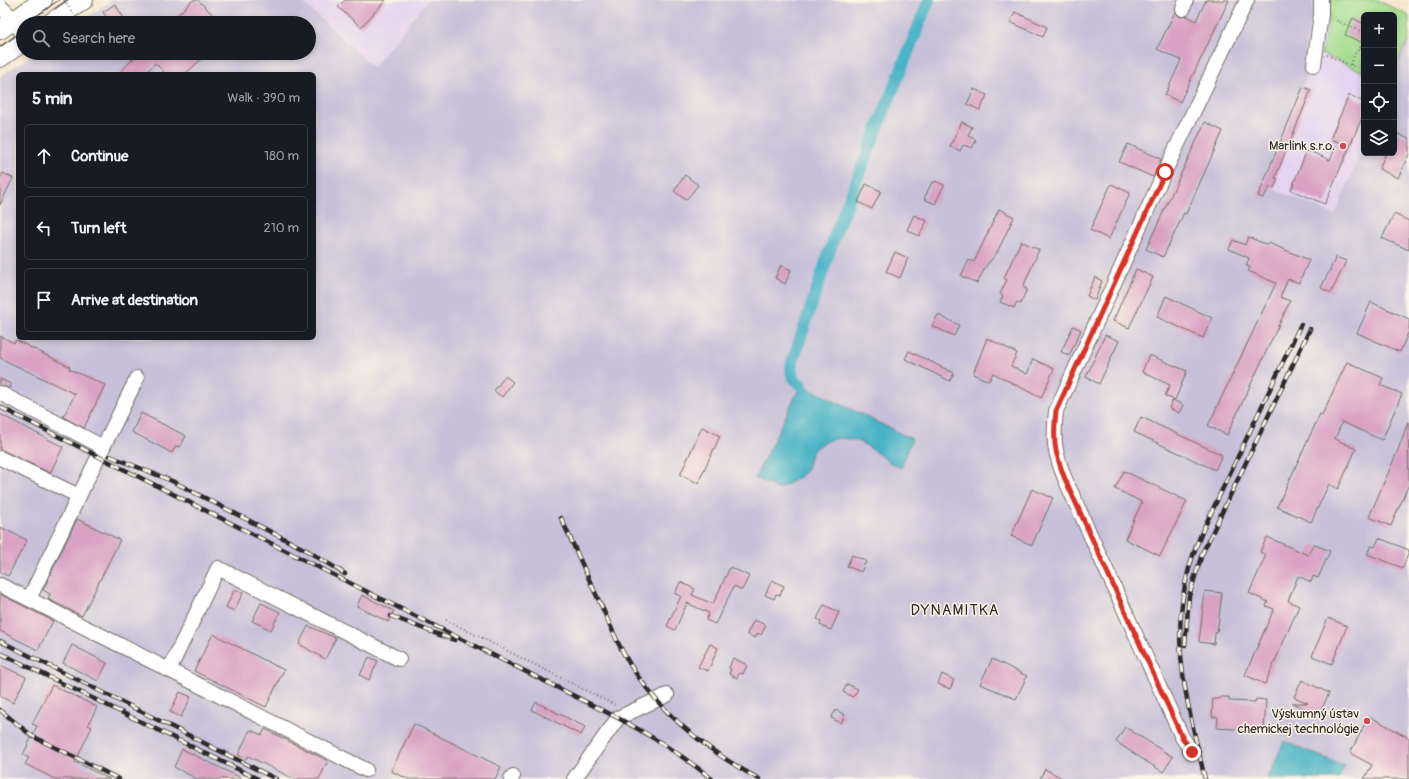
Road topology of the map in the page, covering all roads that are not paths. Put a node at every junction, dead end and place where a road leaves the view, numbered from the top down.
1 (43, 0) edge
2 (84, 0) edge
3 (1247, 0) edge
4 (1321, 0) edge
5 (0, 6) edge
6 (25, 16) edge
7 (60, 16) edge
8 (12, 28) edge
9 (16, 47) edge
10 (0, 58) edge
11 (1314, 65) dead end
12 (137, 378) dead end
13 (0, 393) edge
14 (103, 447) junction
15 (0, 458) edge
16 (79, 496) junction
17 (0, 585) edge
18 (29, 599) junction
19 (399, 659) dead end
20 (169, 670) junction
21 (667, 695) dead end
22 (1192, 752) dead end
23 (366, 770) dead end
24 (574, 779) edge

1 - 6 main road
2 - 7 main road
3 - 22 lane
4 - 11 lane
5 - 8 lane
9 - 10 main road
12 - 14 lane
13 - 14 lane
14 - 16 lane
15 - 16 lane
16 - 18 lane
17 - 18 lane
18 - 20 lane
19 - 20 lane
20 - 23 lane
21 - 24 lane

